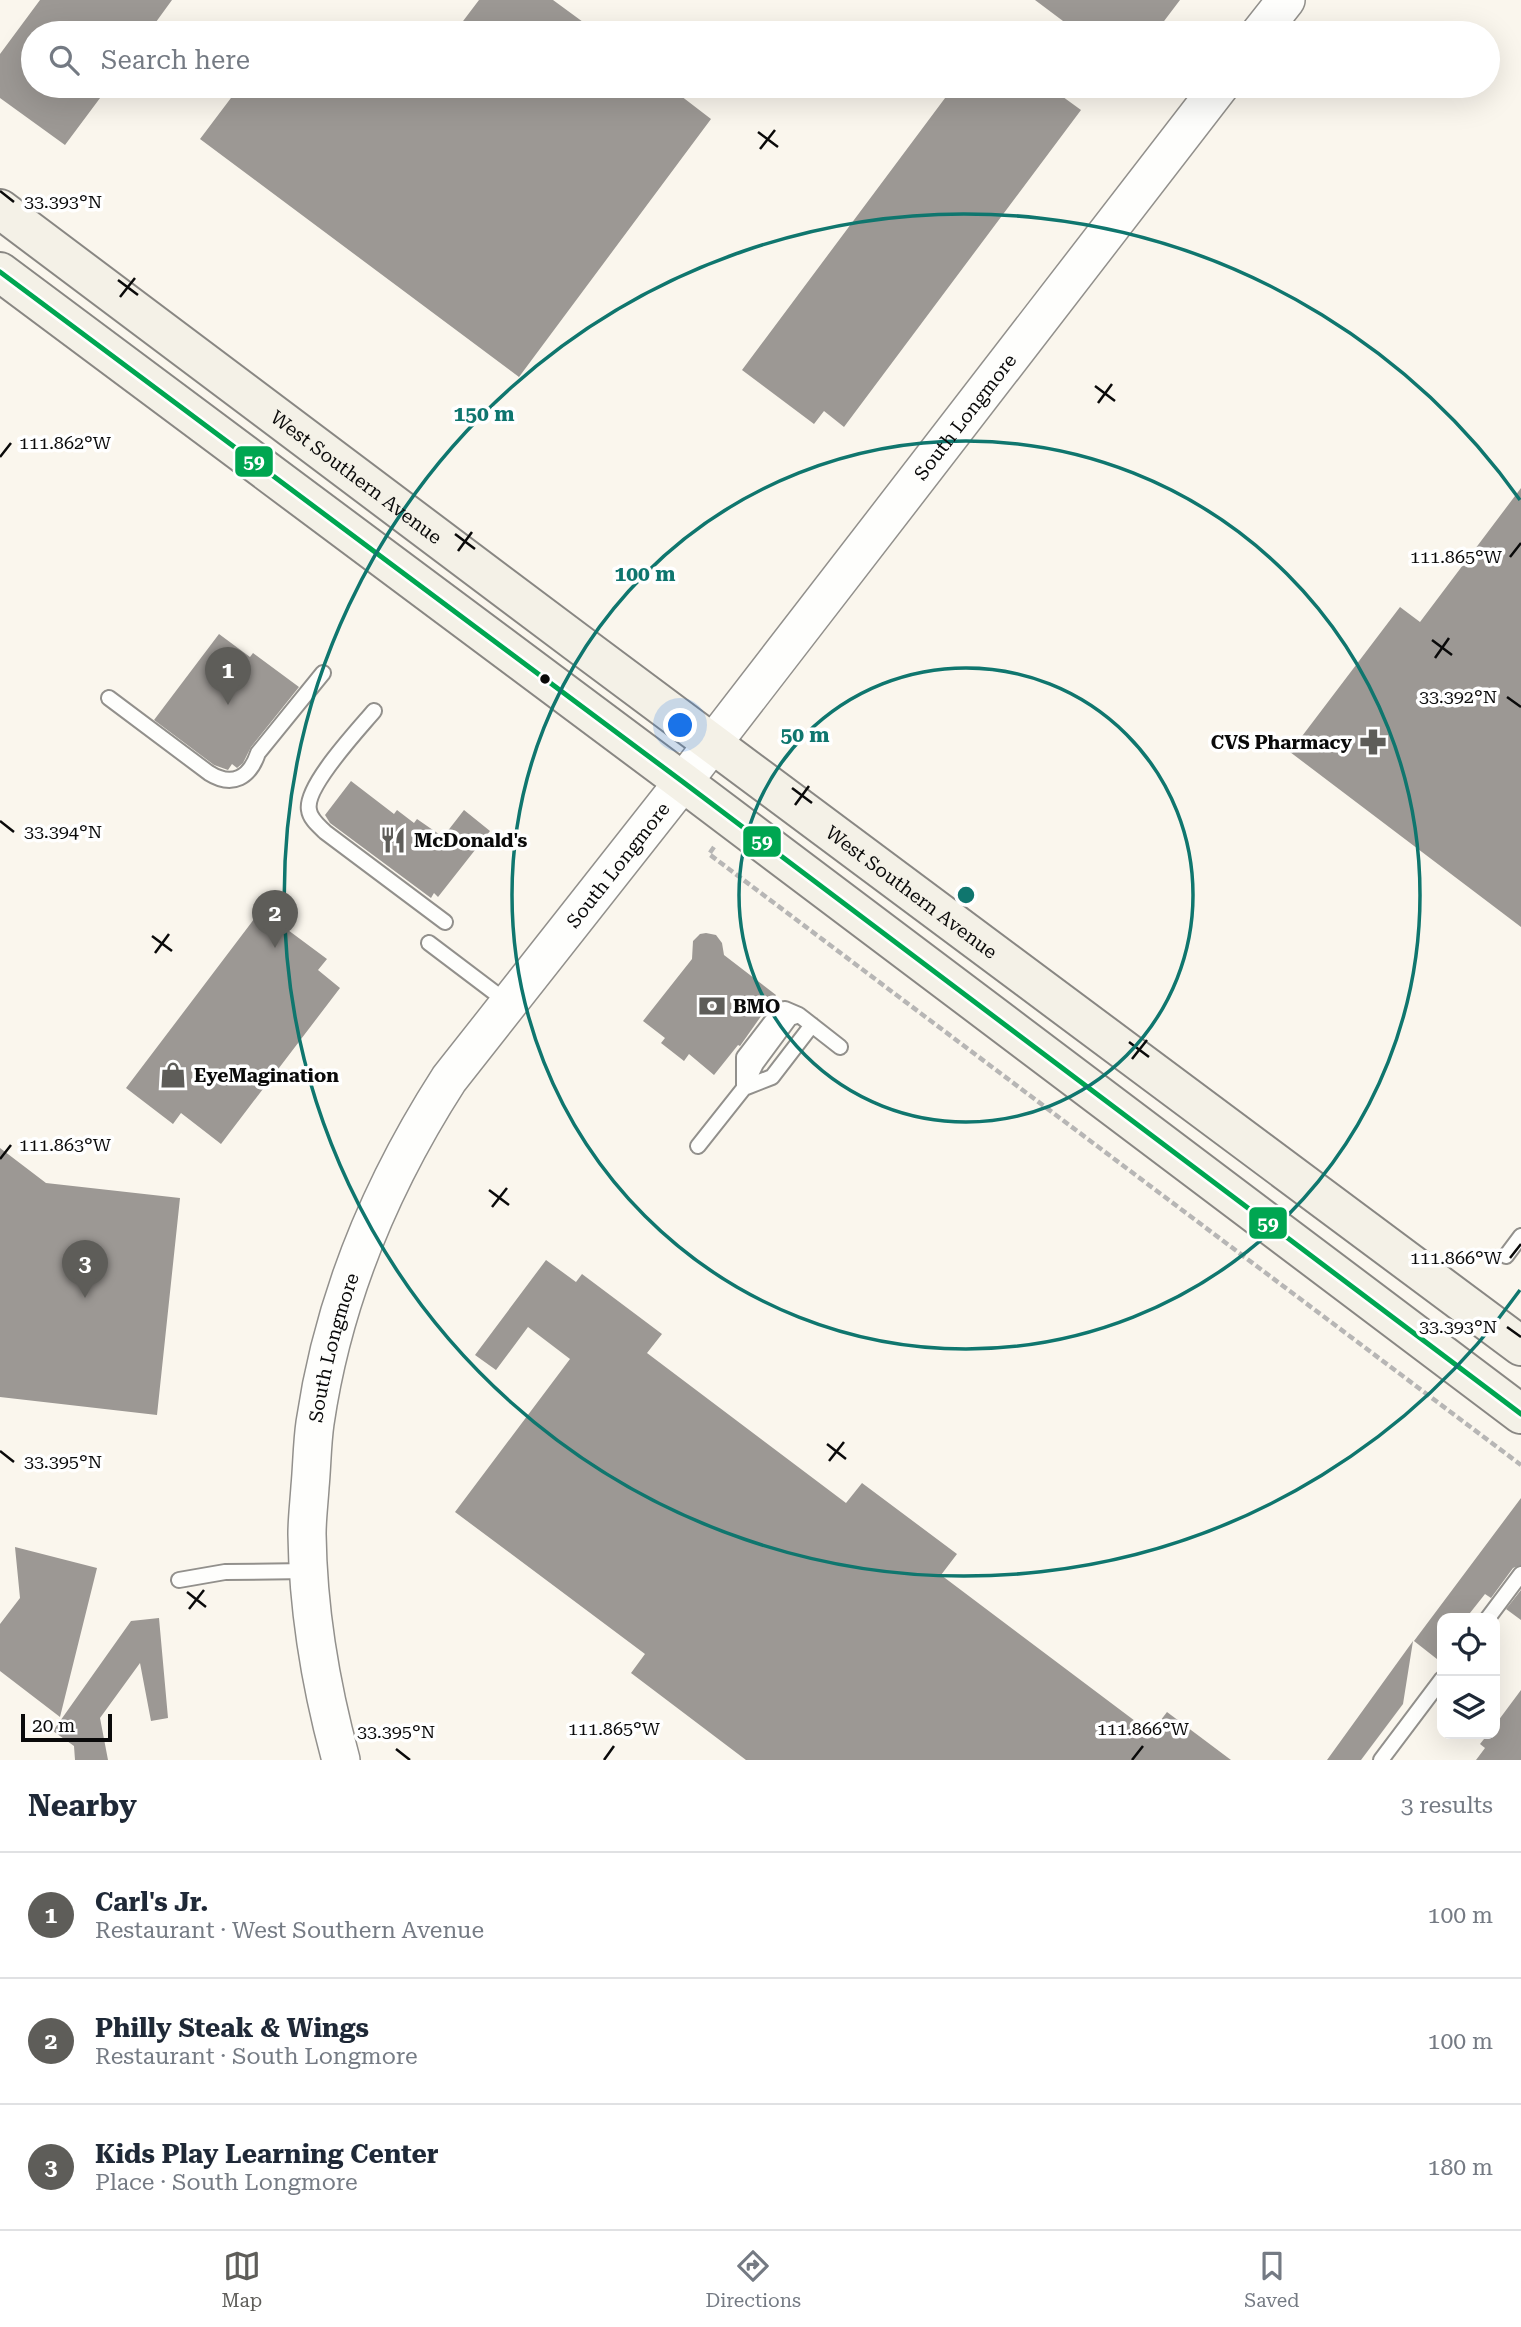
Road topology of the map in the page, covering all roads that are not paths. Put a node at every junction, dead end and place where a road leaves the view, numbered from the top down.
1 (1286, 0) edge
2 (1269, 21) edge
3 (1211, 98) edge
4 (0, 209) edge
5 (0, 272) edge
6 (323, 673) dead end
7 (109, 698) dead end
8 (374, 711) dead end
9 (712, 743) junction
10 (683, 782) junction
11 (445, 922) dead end
12 (429, 943) dead end
13 (509, 1003) junction
14 (812, 1025) junction
15 (840, 1047) dead end
16 (744, 1088) junction
17 (1107, 1102) junction
18 (698, 1146) dead end
19 (1521, 1236) edge
20 (1506, 1256) dead end
21 (1405, 1259) junction
22 (1521, 1346) edge
23 (1521, 1414) edge
24 (310, 1571) junction
25 (1521, 1574) edge
26 (178, 1580) dead end
27 (1492, 1613) edge
28 (1437, 1686) edge
29 (341, 1760) edge
30 (1381, 1760) edge

1 - 2 street
3 - 9 street, South Longmore
4 - 9 main road, West Southern Avenue
5 - 10 main road
6 - 7 lane
8 - 11 lane
9 - 10 street, South Longmore
9 - 21 main road, West Southern Avenue
10 - 13 street, South Longmore
10 - 17 main road
12 - 13 lane
13 - 24 street, South Longmore
14 - 15 lane
14 - 16 lane
14 - 16 lane
16 - 18 lane
17 - 21 main road
17 - 23 main road
19 - 20 lane
21 - 22 main road, West Southern Avenue
24 - 26 lane
24 - 29 street, South Longmore
25 - 27 lane
28 - 30 lane

